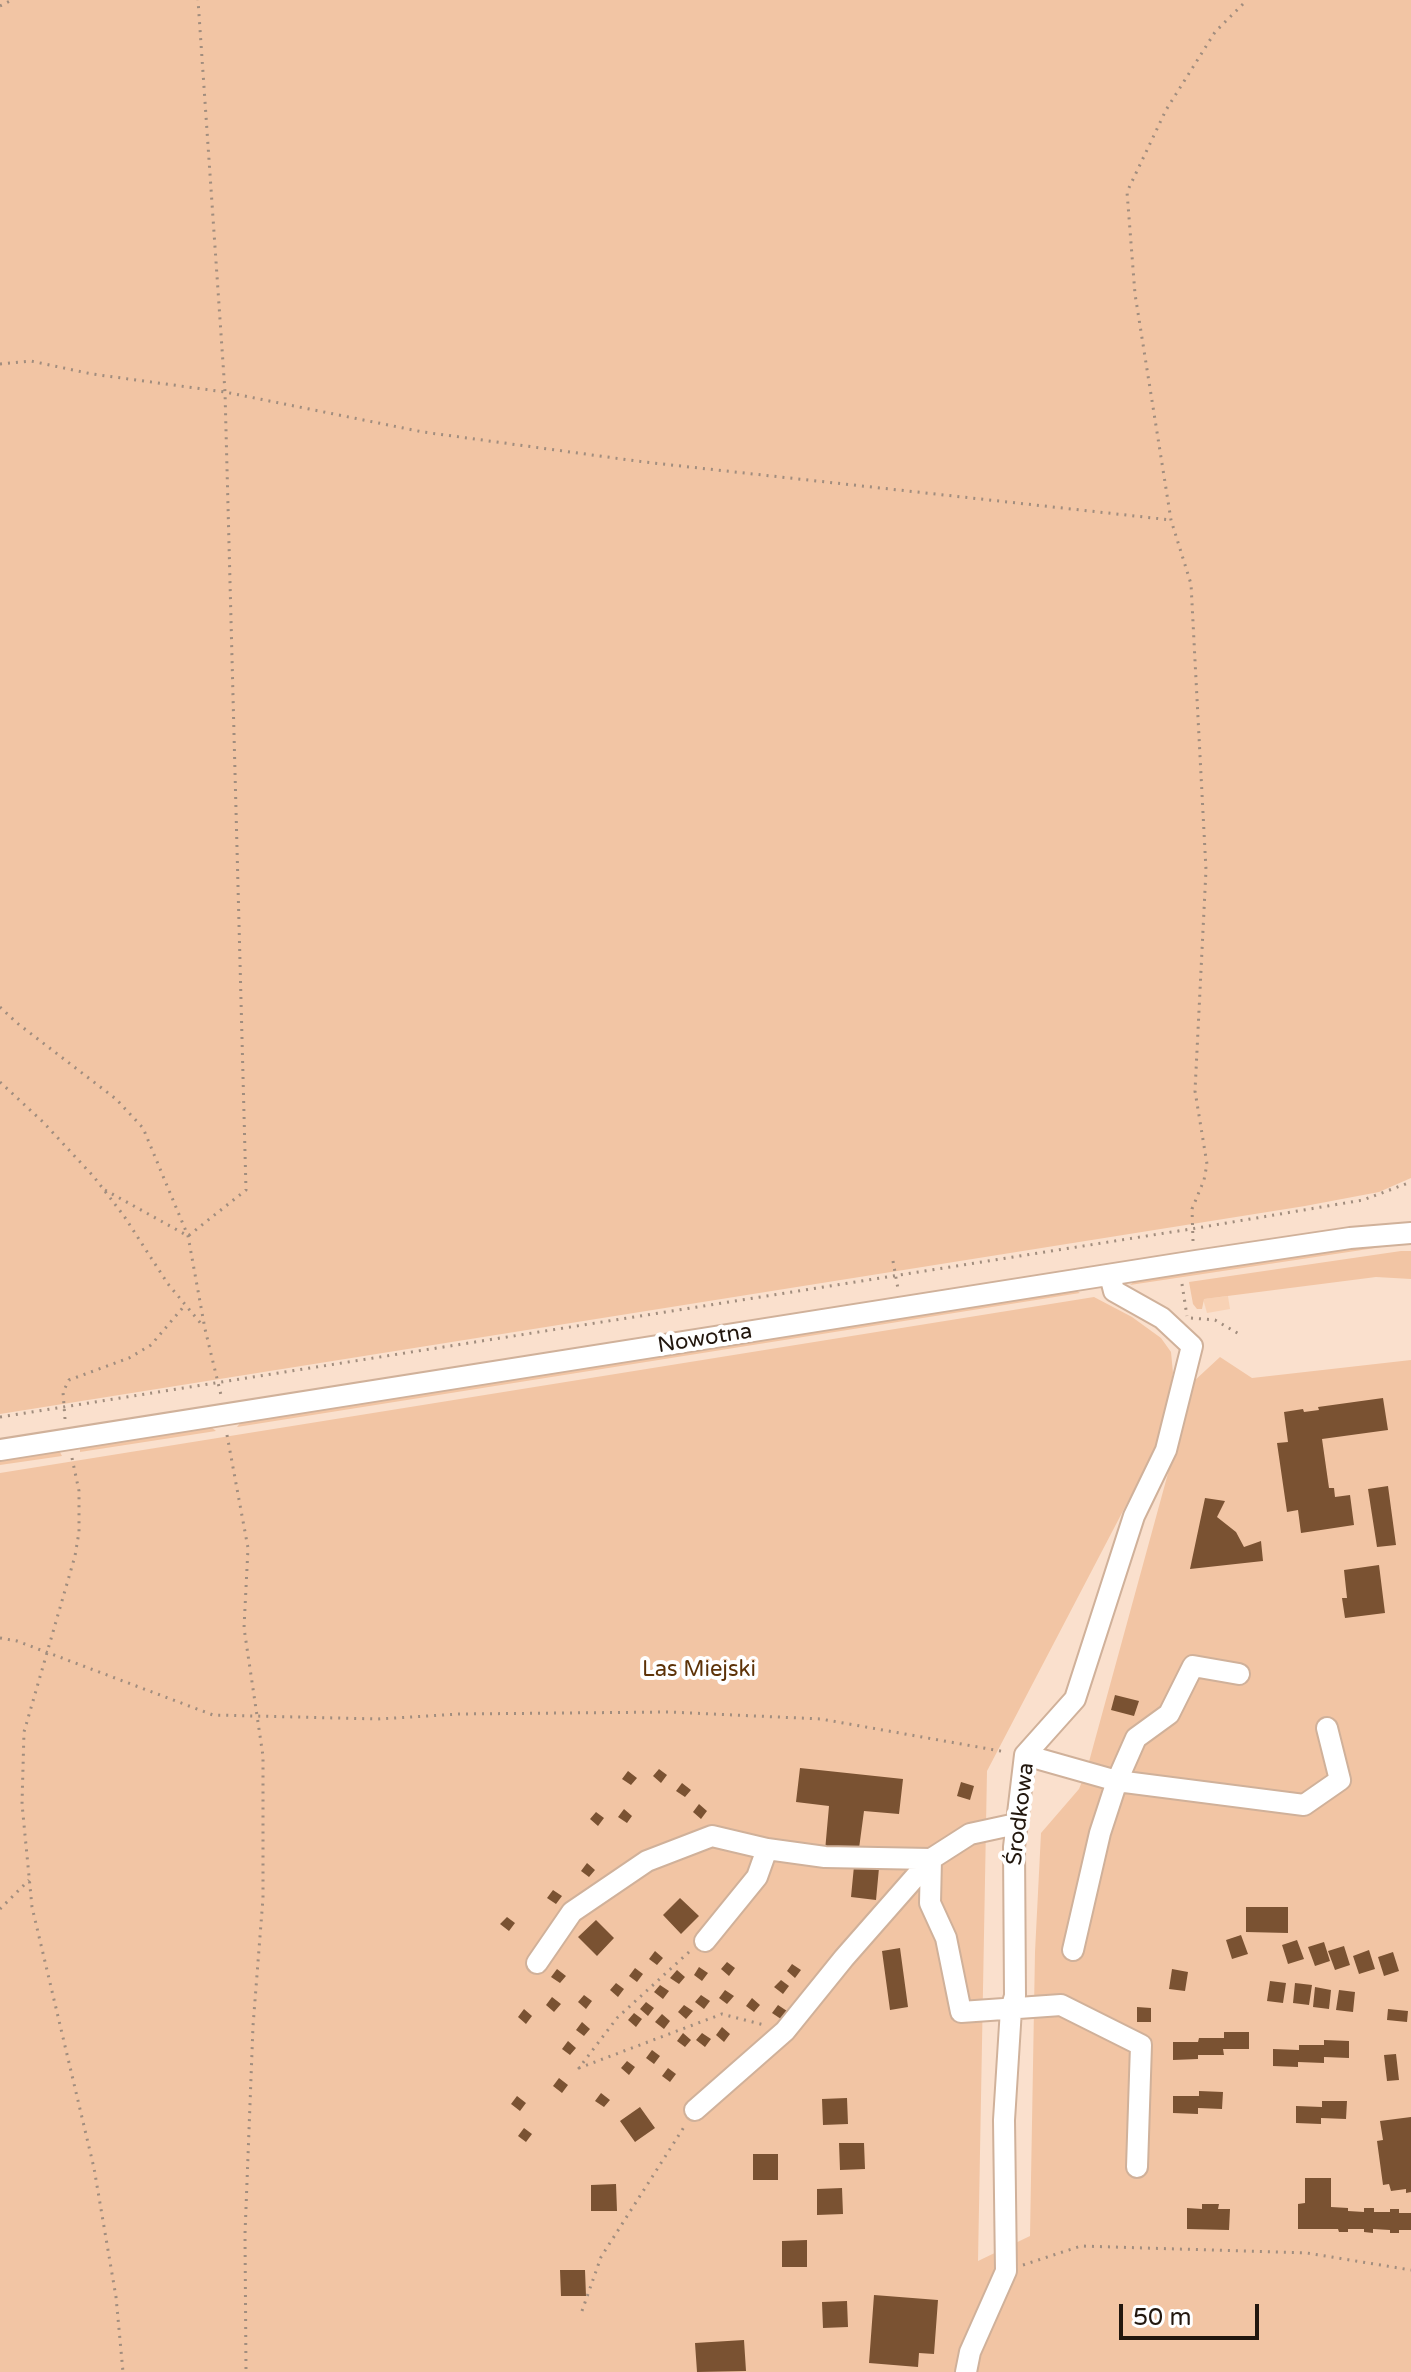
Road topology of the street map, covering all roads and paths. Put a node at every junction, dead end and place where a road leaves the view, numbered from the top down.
1 (12, 0) edge
2 (198, 0) edge
3 (1247, 0) edge
4 (0, 6) edge
5 (0, 364) edge
6 (225, 392) junction
7 (1171, 520) junction
8 (0, 1007) edge
9 (0, 1082) edge
10 (1411, 1182) edge
11 (105, 1190) junction
12 (1191, 1229) junction
13 (1411, 1233) edge
14 (188, 1236) junction
15 (893, 1261) dead end
16 (1196, 1261) junction
17 (895, 1275) junction
18 (1110, 1275) junction
19 (185, 1305) junction
20 (901, 1308) junction
21 (1187, 1318) dead end
22 (205, 1329) junction
23 (1239, 1334) dead end
24 (219, 1384) junction
25 (64, 1408) junction
26 (224, 1415) junction
27 (0, 1417) edge
28 (69, 1440) junction
29 (0, 1450) edge
30 (0, 1638) edge
31 (46, 1653) junction
32 (1239, 1674) dead end
33 (257, 1716) junction
34 (1327, 1728) dead end
35 (1025, 1755) junction
36 (1117, 1781) junction
37 (1016, 1824) junction
38 (767, 1849) junction
39 (931, 1859) junction
40 (29, 1880) junction
41 (0, 1909) edge
42 (705, 1941) joint
43 (1073, 1950) dead end
44 (537, 1963) dead end
45 (1011, 2009) junction
46 (785, 2031) junction
47 (695, 2110) joint
48 (1137, 2167) dead end
49 (1411, 2270) edge
50 (1006, 2271) junction
51 (582, 2311) dead end
52 (123, 2372) edge
53 (246, 2372) edge
54 (966, 2372) edge

1 - 4 path
2 - 6 path
3 - 7 path
5 - 6 path
6 - 7 path
6 - 14 path
7 - 12 path
8 - 14 path
9 - 11 path
10 - 12 path
11 - 14 path
11 - 19 path
12 - 16 path
12 - 17 path
13 - 16 street, Nowotna
14 - 22 path
15 - 17 path
16 - 18 street, Nowotna
17 - 20 path
17 - 24 path
18 - 20 street, Nowotna
18 - 35 street, Środkowa
19 - 22 path
19 - 25 path
20 - 26 street, Nowotna
21 - 23 path
22 - 24 path
24 - 25 path
24 - 26 path
25 - 27 path
25 - 28 path
26 - 28 street, Nowotna
26 - 33 path
28 - 29 street, Nowotna
28 - 31 path
30 - 31 path
31 - 33 path
31 - 40 path
32 - 36 street
33 - 35 path
33 - 53 path
34 - 36 street
35 - 36 street
35 - 37 street, Środkowa
36 - 43 street
37 - 39 street
37 - 45 street, Środkowa
38 - 39 street
38 - 42 street
38 - 44 street
39 - 45 street
39 - 46 street
40 - 41 path
40 - 52 path
42 - 46 path
45 - 48 street
45 - 50 street, Środkowa
46 - 47 street
47 - 51 path
49 - 50 path
50 - 54 street

